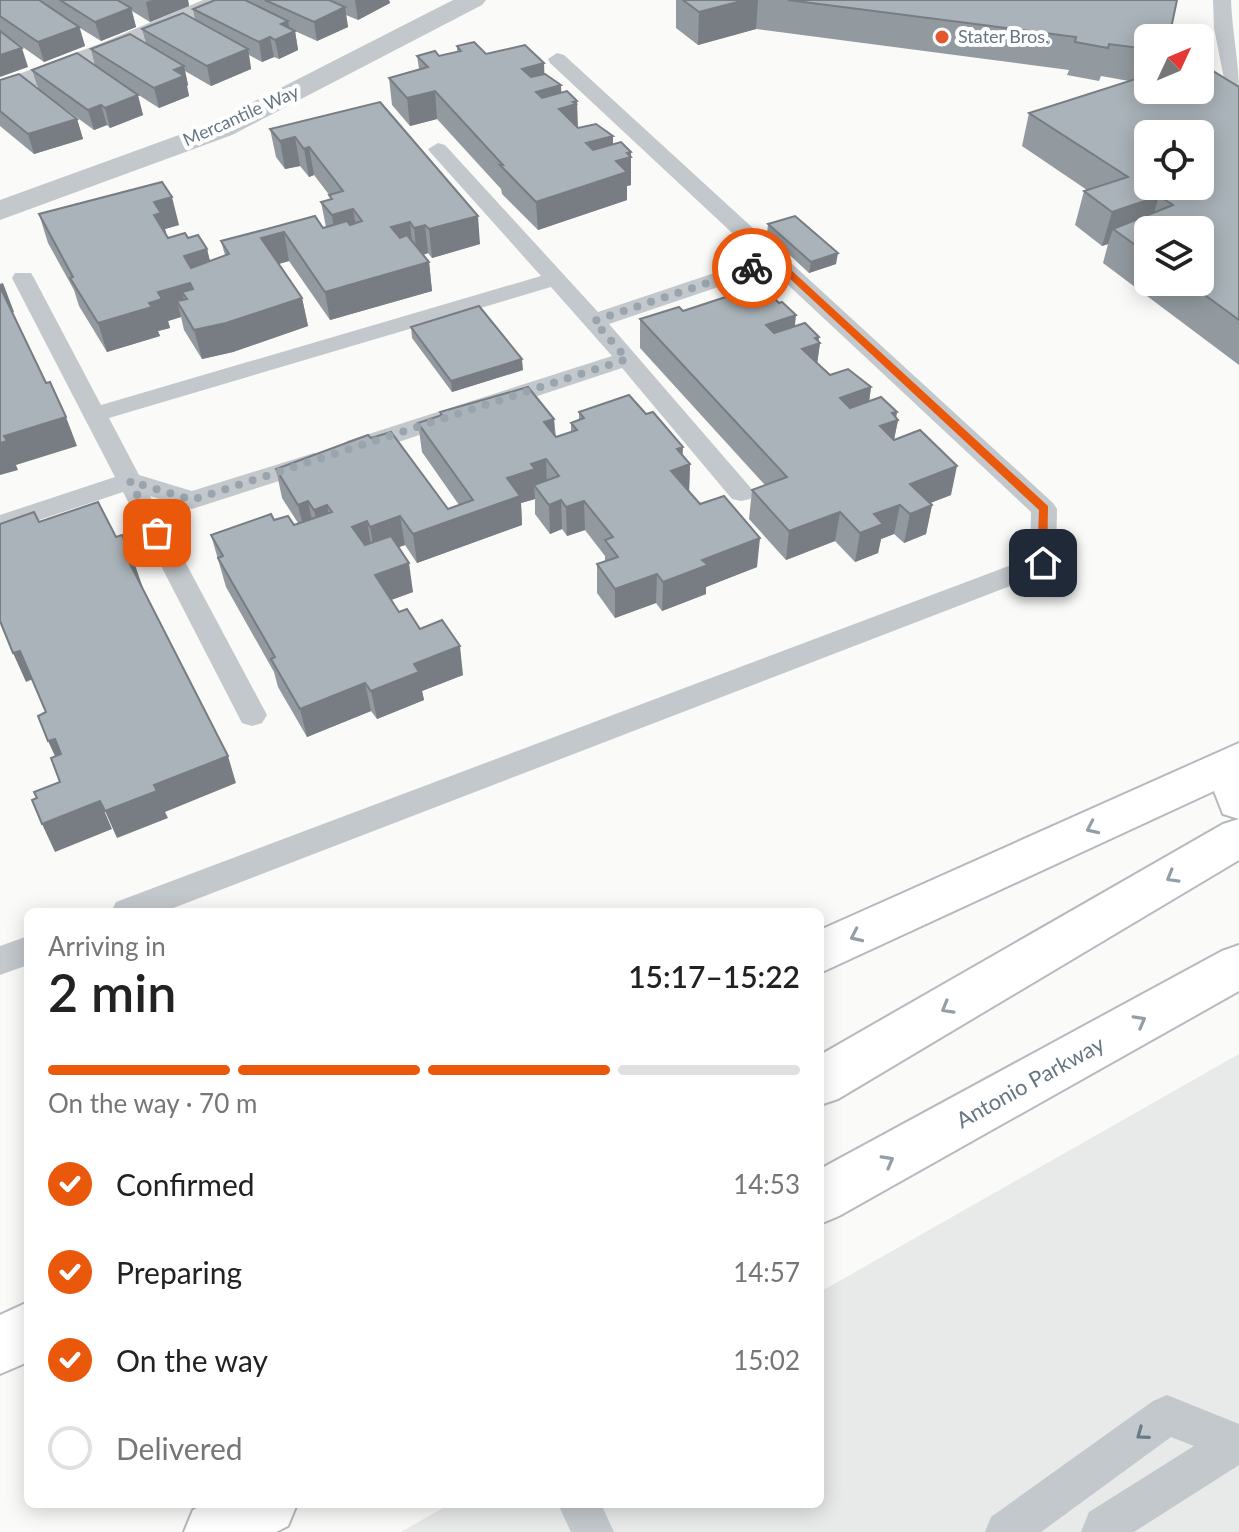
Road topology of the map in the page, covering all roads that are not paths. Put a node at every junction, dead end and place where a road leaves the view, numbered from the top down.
1 (225, 0) edge
2 (473, 0) edge
3 (1222, 0) edge
4 (557, 59) dead end
5 (1239, 87) edge
6 (0, 91) edge
7 (438, 149) dead end
8 (0, 211) edge
9 (775, 260) junction
10 (23, 278) dead end
11 (556, 279) junction
12 (594, 321) junction
13 (627, 359) junction
14 (96, 414) junction
15 (130, 481) junction
16 (741, 493) dead end
17 (0, 524) edge
18 (252, 715) dead end
19 (1235, 776) edge
20 (1239, 837) edge
21 (137, 908) edge
22 (824, 950) edge
23 (24, 952) edge
24 (0, 961) edge
25 (1239, 966) edge
26 (824, 1080) edge
27 (824, 1196) edge
28 (24, 1333) edge
29 (0, 1345) edge
30 (1238, 1443) edge
31 (259, 1508) edge
32 (581, 1508) edge
33 (215, 1532) edge
34 (593, 1532) edge
35 (1006, 1532) edge
36 (1102, 1532) edge

1 - 6 street
2 - 8 street, Mercantile Way
3 - 5 lane
4 - 9 lane
7 - 11 lane
9 - 12 lane
9 - 21 lane
10 - 14 lane
11 - 12 lane
11 - 14 lane
12 - 13 lane
13 - 15 lane
13 - 16 lane
14 - 15 lane
15 - 17 lane
15 - 18 lane
19 -> 22 main road
20 -> 26 main road
23 - 24 lane
27 -> 25 main road, Antonio Parkway
28 - 29 main road
30 -> 35 lane
30 - 36 lane
31 - 33 main road
32 - 34 lane

